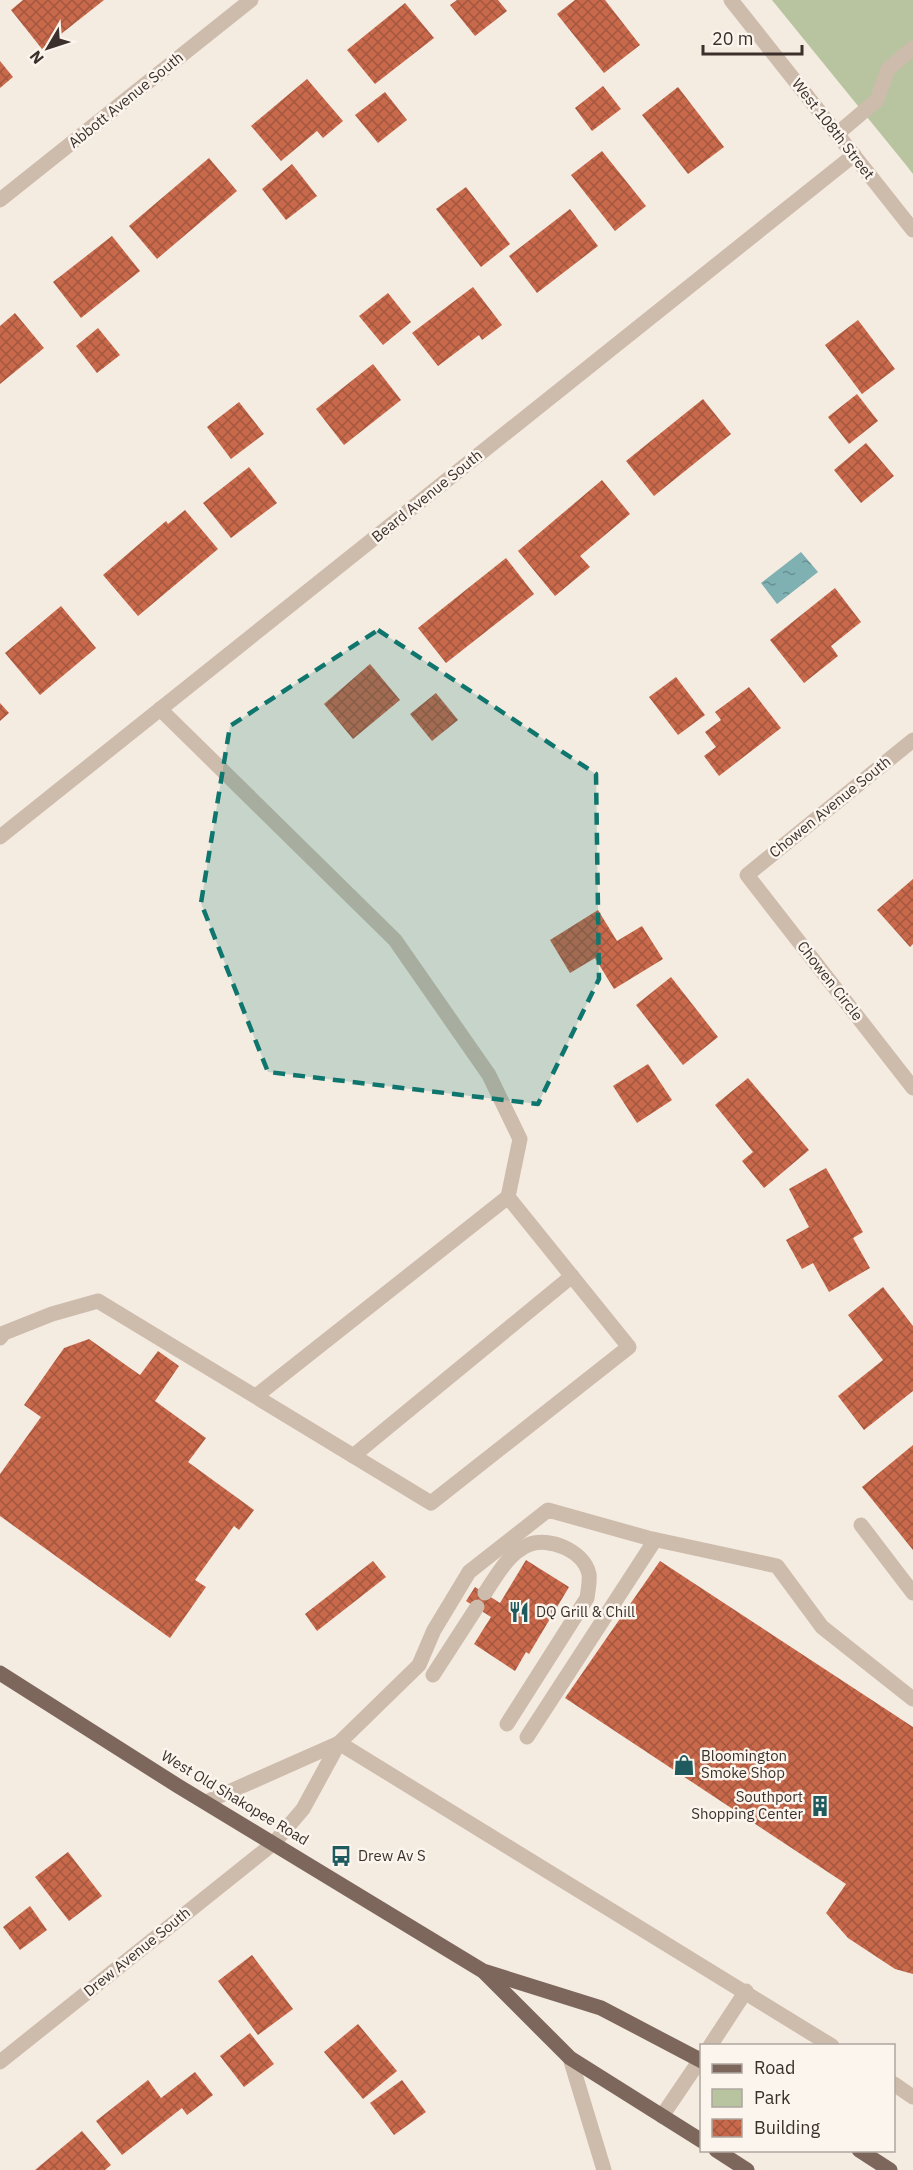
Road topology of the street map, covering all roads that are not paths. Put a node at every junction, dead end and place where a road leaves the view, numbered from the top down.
1 (251, 0) edge
2 (731, 0) edge
3 (913, 48) edge
4 (837, 134) junction
5 (854, 155) junction
6 (0, 200) edge
7 (913, 230) edge
8 (160, 709) junction
9 (913, 740) edge
10 (0, 837) edge
11 (747, 874) joint
12 (913, 1088) edge
13 (508, 1197) junction
14 (572, 1276) junction
15 (0, 1338) edge
16 (256, 1396) junction
17 (353, 1456) junction
18 (861, 1525) dead end
19 (655, 1540) junction
20 (485, 1593) dead end
21 (913, 1593) edge
22 (477, 1608) dead end
23 (0, 1673) edge
24 (433, 1675) dead end
25 (913, 1699) edge
26 (507, 1724) dead end
27 (527, 1737) dead end
28 (339, 1743) junction
29 (206, 1802) junction
30 (274, 1843) junction
31 (483, 1971) junction
32 (746, 1991) junction
33 (711, 2044) edge
34 (829, 2044) edge
35 (570, 2058) junction
36 (700, 2059) edge
37 (700, 2061) edge
38 (0, 2062) edge
39 (895, 2085) edge
40 (913, 2097) edge
41 (662, 2116) junction
42 (700, 2140) edge
43 (718, 2152) edge
44 (861, 2152) edge
45 (604, 2170) edge
46 (747, 2170) edge
47 (890, 2170) edge

1 - 6 street, Abbott Avenue South
2 - 4 street, West 108th Street
3 - 4 street
4 - 5 street, West 108th Street
5 - 7 street, West 108th Street
5 - 8 street, Beard Avenue South
8 - 10 street, Beard Avenue South
8 - 13 street
9 - 11 street, Chowen Avenue South
11 - 12 street, Chowen Circle
13 - 14 street
13 - 16 street
14 - 17 street
14 - 17 street
15 - 16 street
16 - 17 street
18 - 21 street
19 - 25 street
19 - 27 street
19 - 28 street
20 - 26 street
22 - 24 street
23 - 29 main road, West Old Shakopee Road
28 - 29 street
28 - 30 street, Drew Avenue South
28 - 32 street
29 - 30 main road, West Old Shakopee Road
30 - 31 main road, West Old Shakopee Road
30 - 38 street, Drew Avenue South
31 - 35 main road, West Old Shakopee Road
31 - 36 main road, West Old Shakopee Road
32 - 33 street
32 - 34 street
35 - 41 main road, West Old Shakopee Road
35 - 45 street
37 - 41 street
39 - 40 street
41 - 42 main road, West Old Shakopee Road
43 - 46 main road
44 - 47 main road

